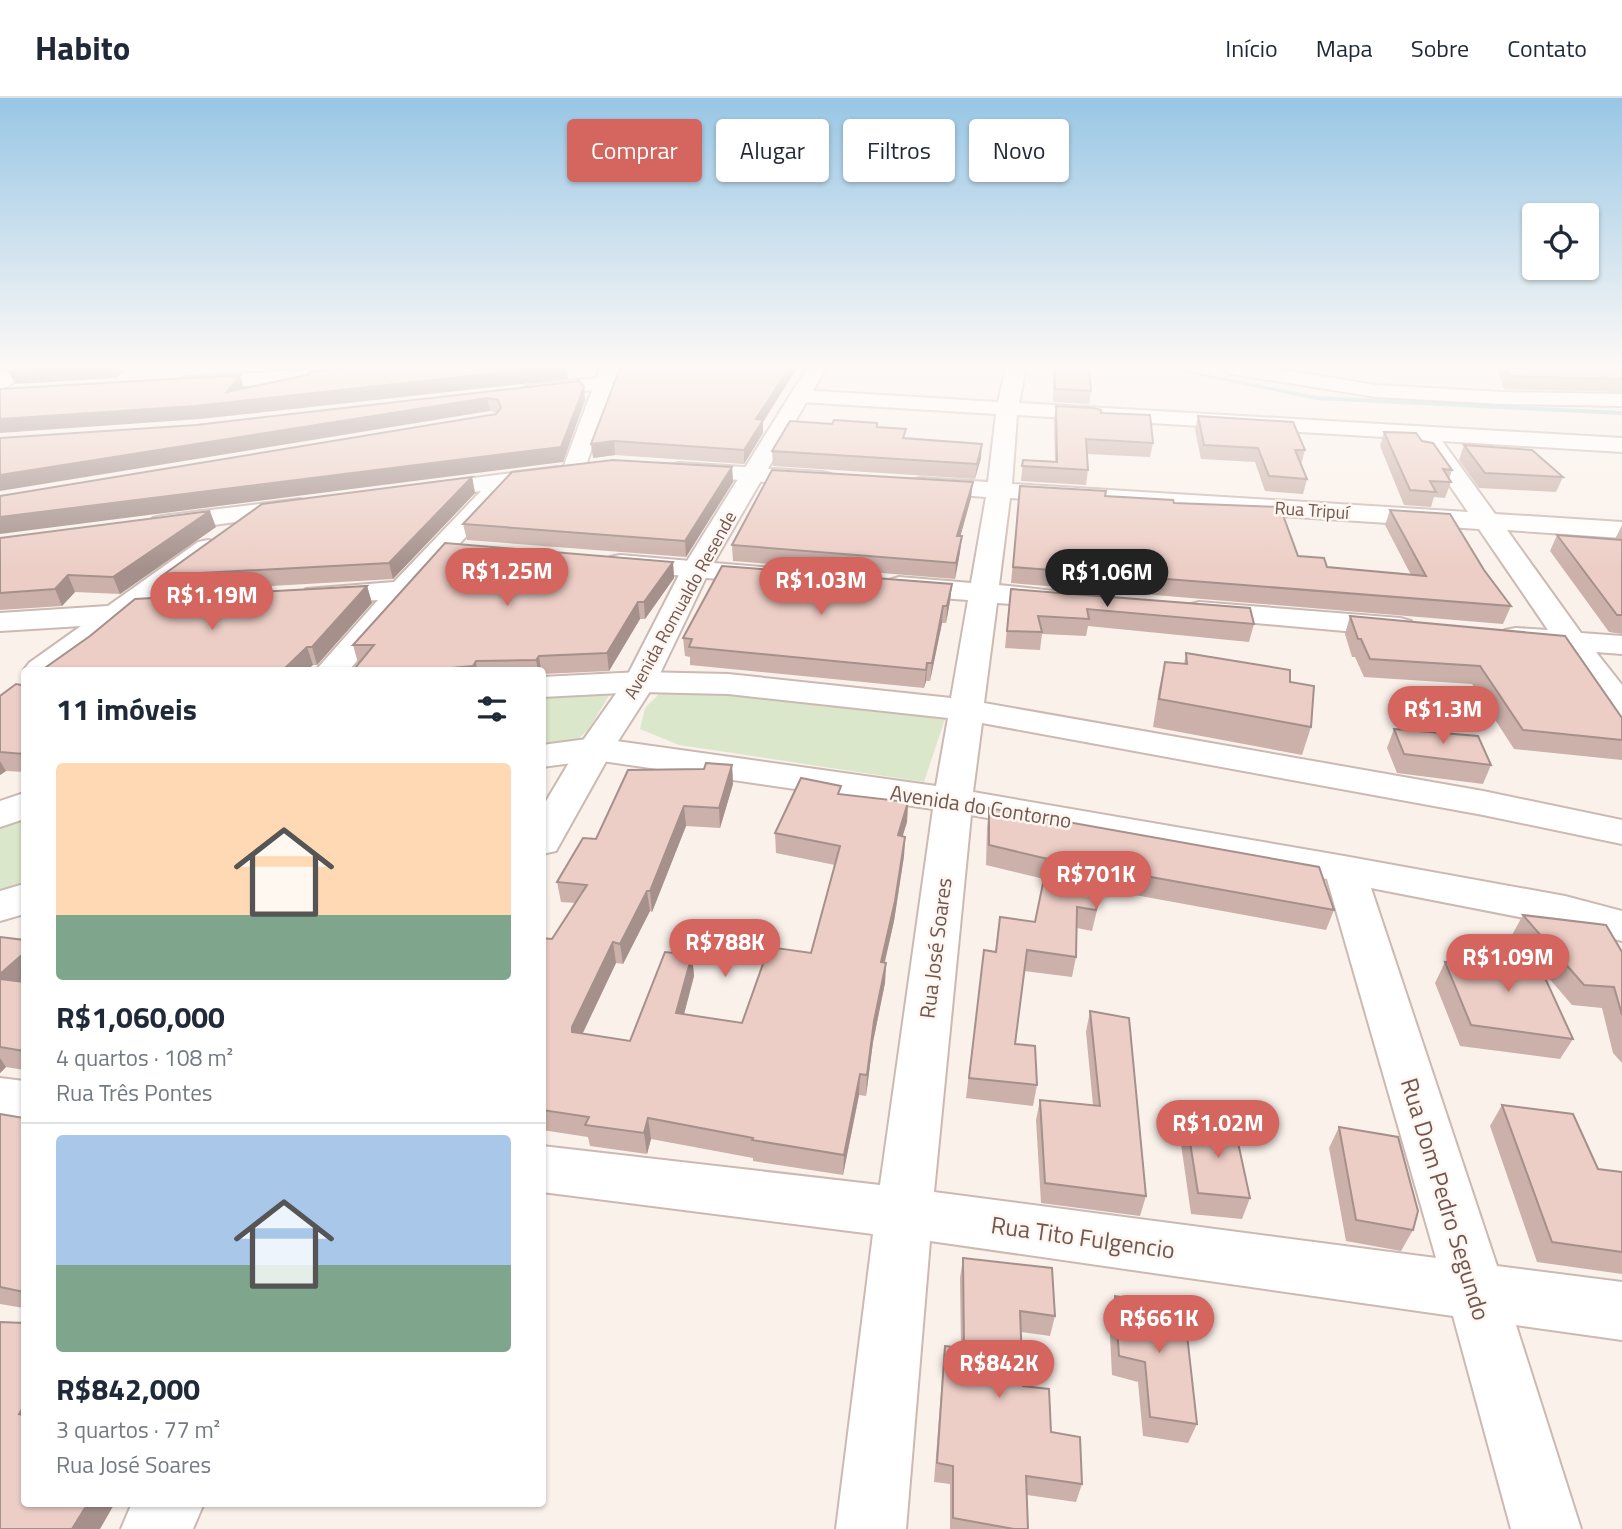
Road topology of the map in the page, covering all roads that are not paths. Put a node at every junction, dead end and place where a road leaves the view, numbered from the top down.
1 (586, 435) edge
2 (778, 435) edge
3 (1006, 435) edge
4 (1426, 435) edge
5 (1454, 435) edge
6 (1622, 445) edge
7 (601, 467) edge
8 (653, 468) edge
9 (574, 472) junction
10 (755, 475) junction
11 (503, 481) junction
12 (850, 481) edge
13 (891, 483) edge
14 (999, 490) junction
15 (394, 495) edge
16 (326, 503) edge
17 (258, 512) junction
18 (1490, 522) junction
19 (136, 527) edge
20 (1622, 530) edge
21 (440, 548) junction
22 (480, 552) edge
23 (588, 560) edge
24 (696, 569) junction
25 (806, 578) edge
26 (874, 584) edge
27 (404, 590) junction
28 (984, 593) junction
29 (294, 596) edge
30 (1093, 602) edge
31 (184, 603) edge
32 (1175, 609) edge
33 (121, 611) junction
34 (0, 622) edge
35 (1421, 629) edge
36 (1489, 634) edge
37 (1571, 641) junction
38 (1622, 645) edge
39 (45, 667) edge
40 (335, 667) edge
41 (640, 682) junction
42 (546, 687) edge
43 (1622, 707) edge
44 (968, 710) junction
45 (595, 749) junction
46 (546, 755) edge
47 (953, 800) junction
48 (21, 806) edge
49 (0, 815) edge
50 (1622, 832) edge
51 (546, 835) edge
52 (1344, 869) junction
53 (21, 899) edge
54 (0, 907) edge
55 (1622, 926) edge
56 (0, 1099) edge
57 (21, 1102) edge
58 (546, 1169) edge
59 (904, 1213) junction
60 (1475, 1289) junction
61 (1622, 1311) edge
62 (168, 1507) edge
63 (156, 1529) edge
64 (871, 1529) edge
65 (1546, 1529) edge

1 - 9 street
2 - 10 street, Avenida Romualdo Resende
3 - 14 street, Rua José Soares
4 - 18 street
5 - 6 street
7 - 9 street
8 - 10 street
9 - 11 street
10 - 12 street
10 - 24 street, Avenida Romualdo Resende
11 - 15 street
11 - 21 street
13 - 14 street, Rua Tripuí
14 - 18 street, Rua Tripuí
14 - 28 street, Rua José Soares
16 - 17 street
17 - 19 street
17 - 33 street
18 - 20 street, Rua Tripuí
18 - 37 street
21 - 22 street
21 - 27 street
23 - 24 street
24 - 25 street
24 - 41 street, Avenida Romualdo Resende
26 - 28 street
27 - 29 street
27 - 40 street
28 - 30 street
28 - 44 street, Rua José Soares
31 - 33 street
32 - 35 street
33 - 34 street
33 - 39 street
36 - 37 street
37 - 38 street
37 - 43 street
41 - 42 street
41 - 44 street
41 - 45 street, Avenida Romualdo Resende
44 - 47 street, Rua José Soares
44 - 50 street
45 - 46 street, Avenida do Contorno
45 - 47 street, Avenida do Contorno
45 - 51 street, Avenida Romualdo Resende
47 - 52 street, Avenida do Contorno
47 - 59 street, Rua José Soares
48 - 49 street
52 - 55 street, Avenida do Contorno
52 - 60 street, Rua Dom Pedro Segundo
53 - 54 street
56 - 57 street
58 - 59 street, Rua Tito Fulgencio
59 - 60 street, Rua Tito Fulgencio
59 - 64 street, Rua José Soares
60 - 61 street, Rua Tito Fulgencio
60 - 65 street, Rua Dom Pedro Segundo
62 - 63 street

